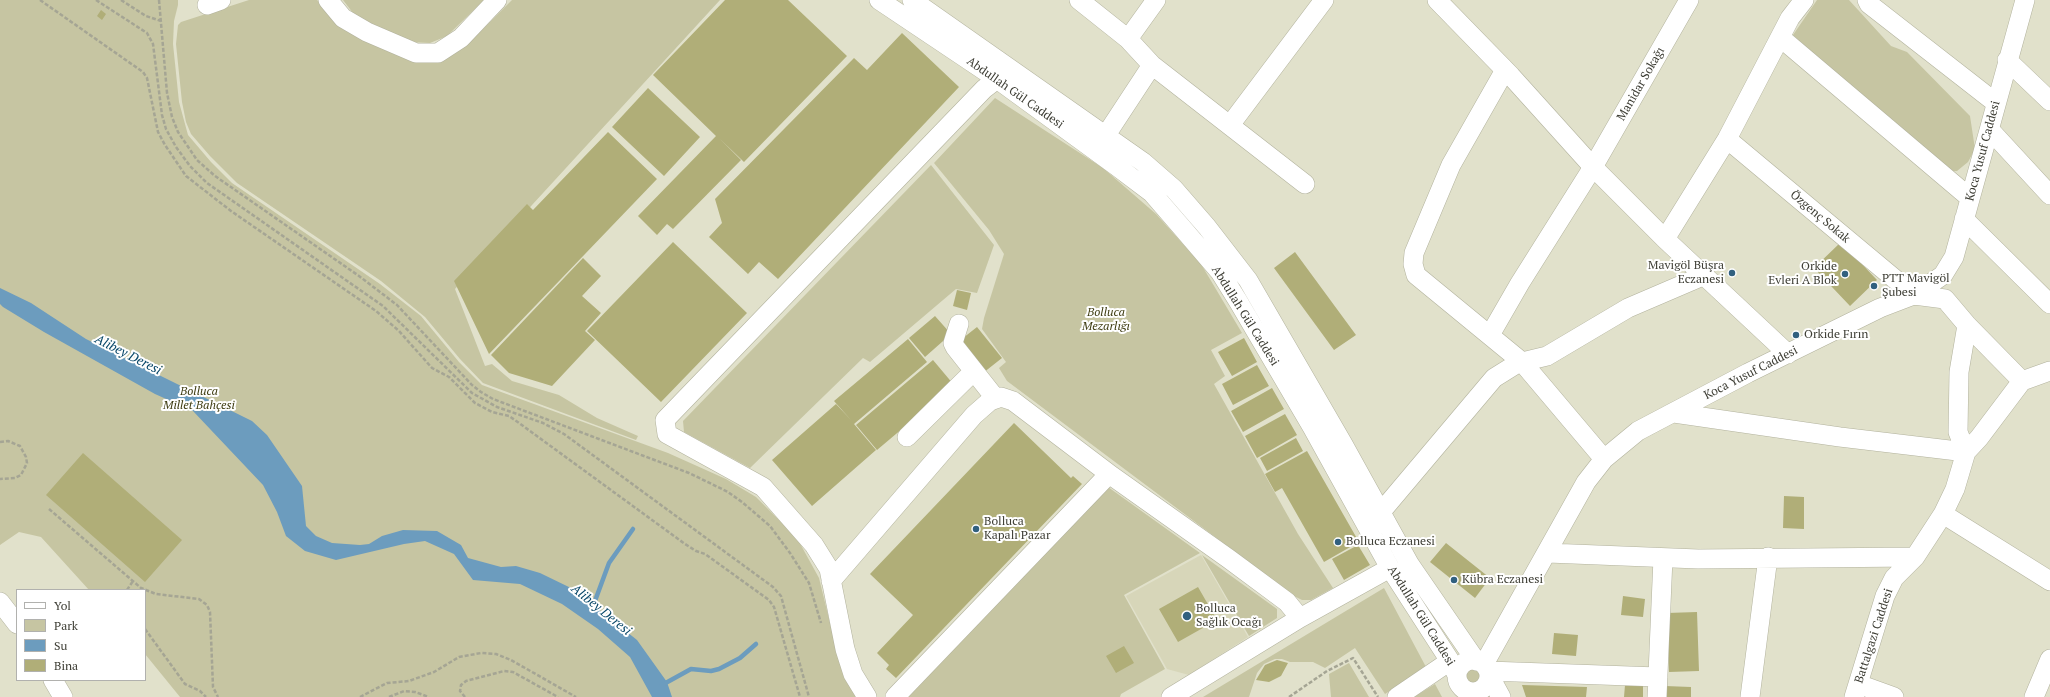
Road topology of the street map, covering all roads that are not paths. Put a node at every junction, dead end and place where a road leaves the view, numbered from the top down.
1 (328, 0) edge
2 (497, 0) edge
3 (879, 0) edge
4 (912, 0) edge
5 (1079, 0) edge
6 (1156, 0) edge
7 (1324, 0) edge
8 (1437, 0) edge
9 (1689, 0) edge
10 (1804, 0) edge
11 (1867, 0) edge
12 (2025, 0) edge
13 (1781, 38) junction
14 (1128, 39) junction
15 (2007, 60) junction
16 (1152, 66) junction
17 (1505, 70) junction
18 (997, 79) junction
19 (2050, 101) edge
20 (1996, 103) junction
21 (1230, 125) junction
22 (1990, 130) junction
23 (1106, 135) junction
24 (1727, 139) junction
25 (1593, 167) junction
26 (1305, 184) dead end
27 (2050, 195) edge
28 (1970, 198) junction
29 (1964, 219) junction
30 (1665, 239) junction
31 (1705, 275) junction
32 (1943, 275) junction
33 (1914, 295) junction
34 (1944, 299) junction
35 (2050, 304) edge
36 (959, 324) dead end
37 (1967, 325) junction
38 (1490, 335) junction
39 (1788, 354) junction
40 (1522, 362) junction
41 (974, 371) junction
42 (2050, 371) edge
43 (2022, 381) junction
44 (996, 399) junction
45 (1674, 413) junction
46 (907, 437) dead end
47 (1966, 452) junction
48 (1604, 459) junction
49 (1109, 474) junction
50 (1381, 512) junction
51 (1943, 514) junction
52 (1548, 553) junction
53 (1768, 557) junction
54 (1915, 557) junction
55 (1663, 558) junction
56 (1390, 568) junction
57 (831, 581) junction
58 (2050, 581) edge
59 (0, 602) edge
60 (1300, 618) junction
61 (16, 623) edge
62 (2050, 659) edge
63 (1454, 668) junction
64 (1484, 668) junction
65 (1658, 678) junction
66 (53, 681) edge
67 (1856, 690) edge
68 (1468, 694) edge
69 (63, 697) edge
70 (867, 697) edge
71 (895, 697) edge
72 (1171, 697) edge
73 (1397, 697) edge
74 (1501, 697) edge
75 (1657, 697) edge
76 (1750, 697) edge
77 (1894, 697) edge
78 (2034, 697) edge

1 - 2 street
3 - 18 street, Abdullah Gül Caddesi
4 - 23 street, Abdullah Gül Caddesi
5 - 14 street
6 - 14 street
7 - 21 street
8 - 17 street
9 - 25 street, Manidar Sokağı
10 - 13 street
11 - 20 street
12 - 15 street, Koca Yusuf Caddesi
13 - 24 street
13 - 28 street
14 - 16 street
15 - 19 street
15 - 20 street, Koca Yusuf Caddesi
16 - 21 street
16 - 23 street
17 - 25 street
17 - 38 street
18 - 56 street, Abdullah Gül Caddesi
18 - 57 street
20 - 22 street, Koca Yusuf Caddesi
21 - 26 street
22 - 27 street
22 - 28 street, Koca Yusuf Caddesi
23 - 50 street, Abdullah Gül Caddesi
24 - 30 street
24 - 33 street, Özgenç Sokak
25 - 30 street
25 - 38 street, Manidar Sokağı
28 - 29 street, Koca Yusuf Caddesi
29 - 32 street, Koca Yusuf Caddesi
29 - 35 street
30 - 31 street
31 - 39 street
31 - 40 street
32 - 33 street, Koca Yusuf Caddesi
32 - 34 street
33 - 34 street
33 - 39 street, Koca Yusuf Caddesi
34 - 37 street
36 - 41 street
37 - 43 street
37 - 47 street
38 - 40 street
39 - 45 street, Koca Yusuf Caddesi
40 - 48 street
40 - 50 street
41 - 44 street
41 - 46 street
42 - 43 street
43 - 47 street, Battalgazi Caddesi
44 - 49 street
44 - 57 street
45 - 47 street
45 - 48 street, Koca Yusuf Caddesi
47 - 51 street, Battalgazi Caddesi
48 - 52 street, Koca Yusuf Caddesi
49 - 60 street
49 - 71 street
50 - 64 street, Abdullah Gül Caddesi
51 - 54 street, Battalgazi Caddesi
51 - 58 street
52 - 55 street
52 - 64 street, Koca Yusuf Caddesi
53 - 54 street
53 - 55 street
53 - 76 street
54 - 67 street, Battalgazi Caddesi
55 - 65 street
56 - 60 street
56 - 63 street, Abdullah Gül Caddesi
57 - 70 street
59 - 61 street
60 - 72 street
62 - 78 street
63 - 64 street
63 - 68 street
63 - 73 street
64 - 65 street
64 - 68 street
64 - 74 street, Abdullah Gül Caddesi
65 - 75 street
66 - 69 street
67 - 77 street

